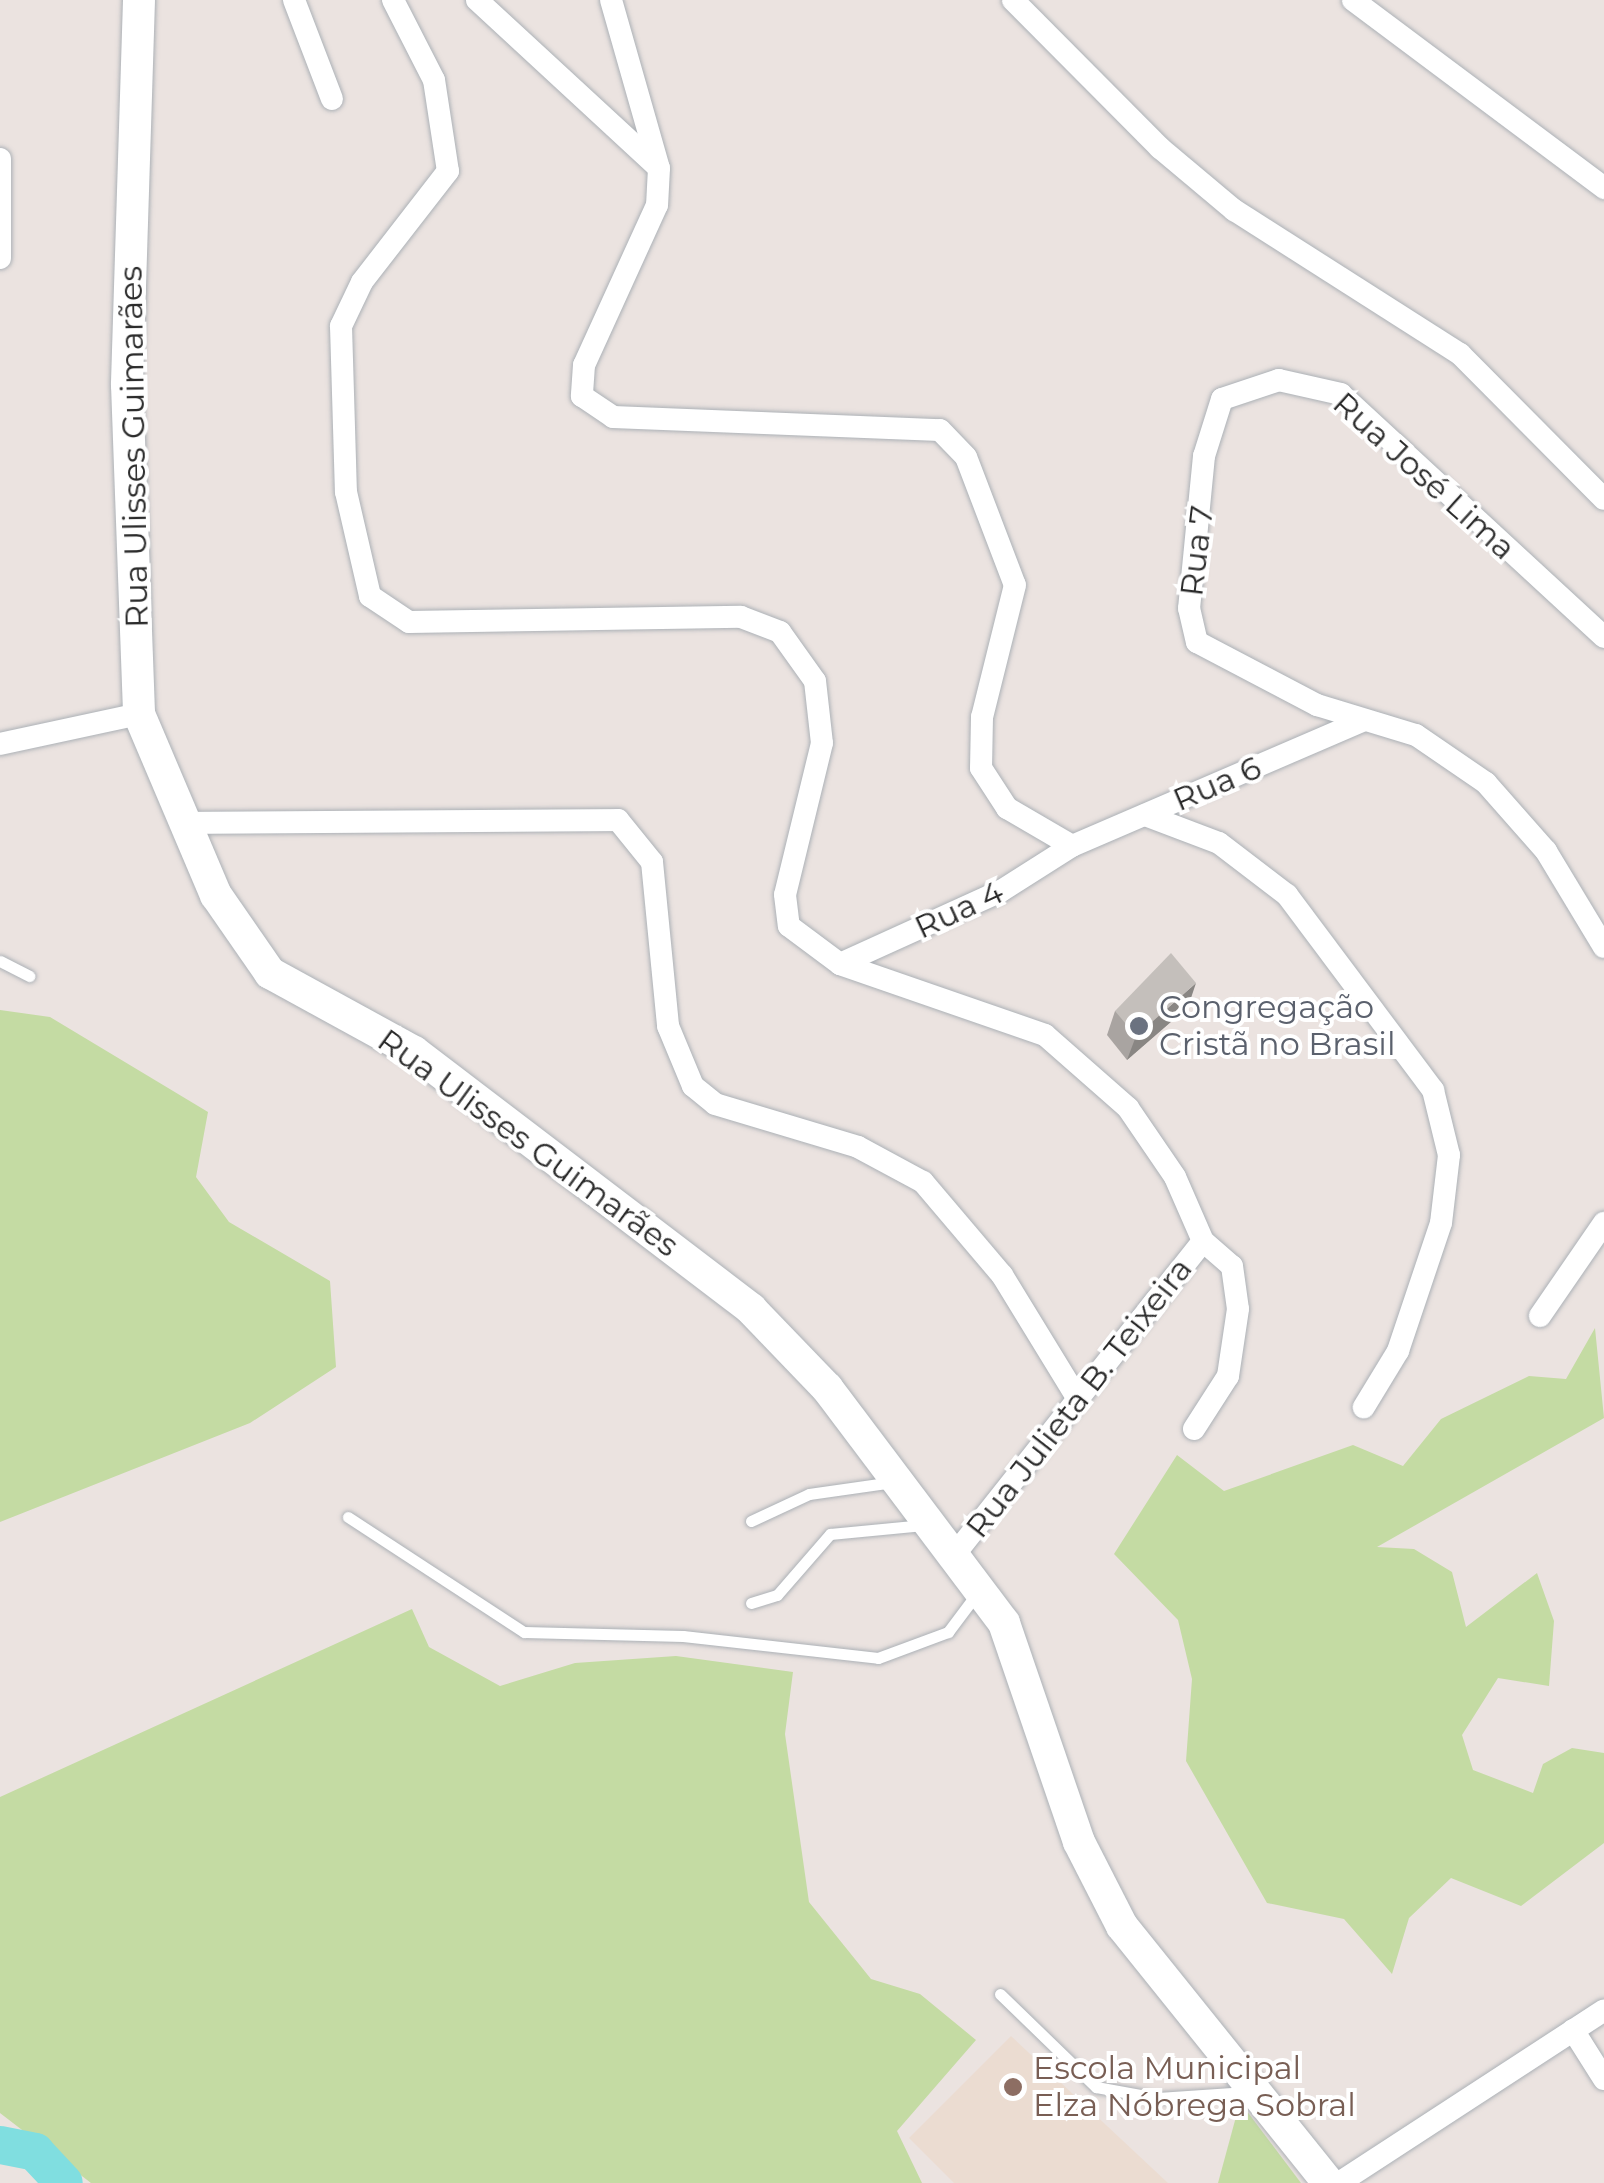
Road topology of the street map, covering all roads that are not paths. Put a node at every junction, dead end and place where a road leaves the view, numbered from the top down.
1 (139, 0) edge
2 (294, 0) edge
3 (392, 0) edge
4 (477, 0) edge
5 (611, 0) edge
6 (1013, 0) edge
7 (1353, 0) edge
8 (332, 99) dead end
9 (0, 159) edge
10 (658, 168) junction
11 (1604, 188) edge
12 (0, 258) edge
13 (1222, 399) joint
14 (1604, 499) edge
15 (1604, 637) edge
16 (139, 714) junction
17 (1362, 721) junction
18 (0, 744) edge
19 (1145, 815) junction
20 (184, 824) junction
21 (1072, 846) junction
22 (1595, 917) edge
23 (1604, 947) edge
24 (0, 961) edge
25 (840, 964) junction
26 (29, 976) dead end
27 (1604, 1223) edge
28 (1203, 1242) junction
29 (1540, 1316) dead end
30 (1078, 1399) junction
31 (1364, 1408) dead end
32 (1194, 1429) dead end
33 (902, 1480) junction
34 (348, 1516) dead end
35 (751, 1522) dead end
36 (936, 1525) junction
37 (955, 1554) junction
38 (981, 1587) junction
39 (751, 1603) dead end
40 (1000, 1994) dead end
41 (1604, 2010) edge
42 (1573, 2030) junction
43 (1604, 2080) edge
44 (1254, 2092) junction
45 (1329, 2183) edge
46 (1339, 2183) edge

1 - 16 main road, Rua Ulisses Guimarães
2 - 8 street
3 - 25 street
4 - 10 street
5 - 10 street
6 - 14 street
7 - 11 street
9 - 12 street
10 - 21 street
13 - 15 street, Rua José Lima
13 - 17 street, Rua 7
16 - 18 street
16 - 20 main road, Rua Ulisses Guimarães
17 - 19 street, Rua 6
17 - 22 street
19 - 21 street, Rua 6
19 - 31 street
20 - 30 street
20 - 33 main road, Rua Ulisses Guimarães
21 - 25 street, Rua 4
22 - 23 street
24 - 26 lane
25 - 28 street
27 - 29 street
28 - 30 street, Rua Julieta B. Teixeira
28 - 32 street
30 - 37 street, Rua Julieta B. Teixeira
33 - 35 lane
33 - 36 main road, Rua Ulisses Guimarães
34 - 38 lane
36 - 37 main road, Rua Ulisses Guimarães
36 - 39 lane
37 - 38 main road, Rua Ulisses Guimarães
38 - 44 main road, Rua Ulisses Guimarães
40 - 44 lane
41 - 42 street
42 - 43 street
42 - 46 street
44 - 45 main road, Rua Ulisses Guimarães

